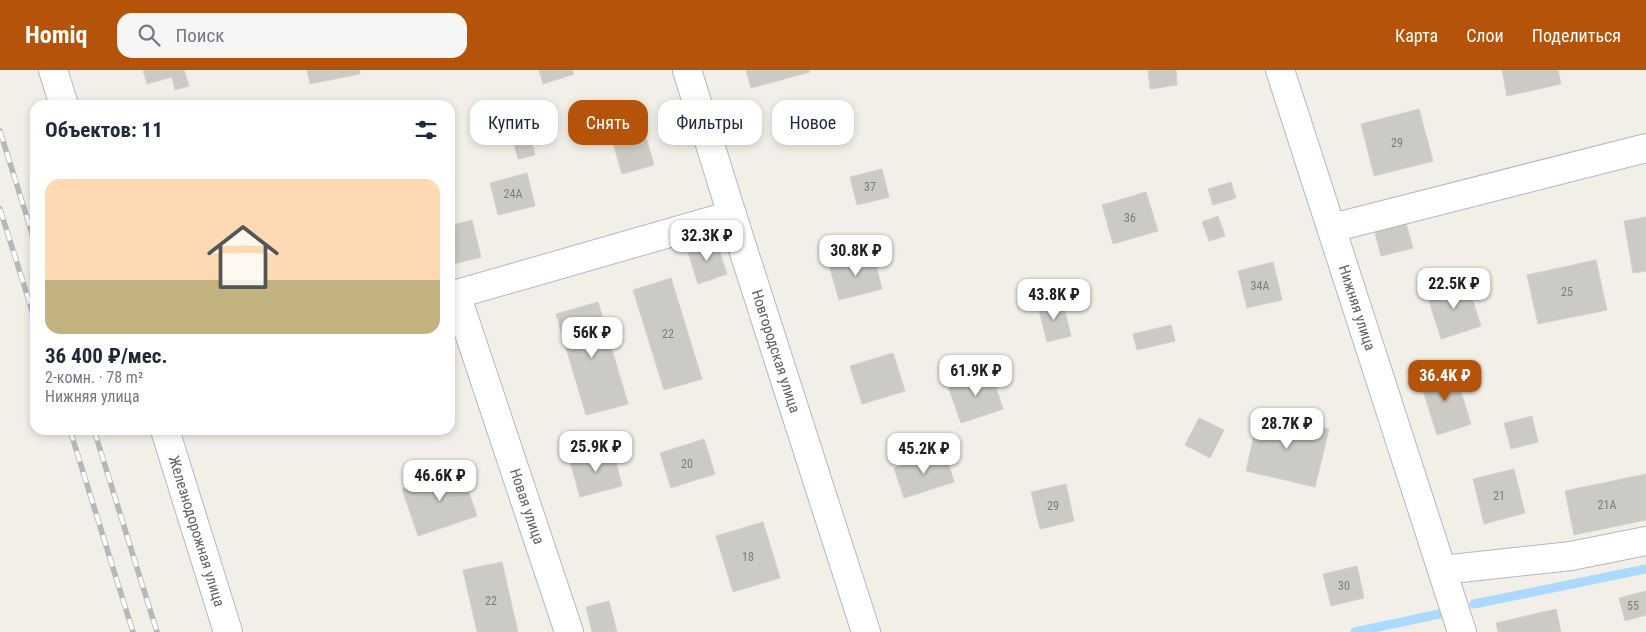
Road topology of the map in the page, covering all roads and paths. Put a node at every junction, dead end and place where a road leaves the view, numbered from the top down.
1 (53, 70) edge
2 (687, 70) edge
3 (1280, 70) edge
4 (62, 100) edge
5 (1646, 148) edge
6 (732, 215) junction
7 (1332, 228) junction
8 (455, 294) edge
9 (455, 301) edge
10 (167, 435) edge
11 (1646, 541) edge
12 (1442, 570) junction
13 (228, 632) edge
14 (569, 632) edge
15 (866, 632) edge
16 (1462, 632) edge

1 - 4 street
2 - 6 street, Новгородская улица
3 - 7 street, Нижняя улица
5 - 7 street
6 - 8 street
6 - 15 street, Новгородская улица
7 - 12 street, Нижняя улица
9 - 14 street, Новая улица
10 - 13 street, Железнодорожная улица
11 - 12 street
12 - 16 street, Нижняя улица

